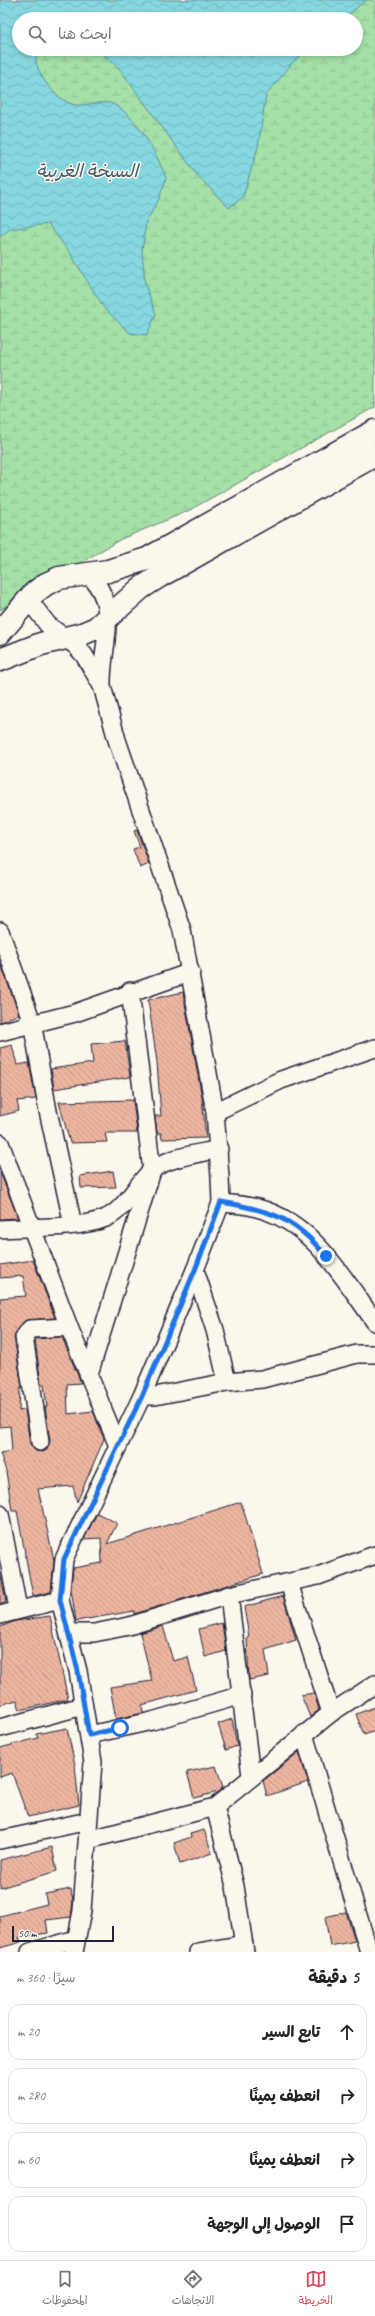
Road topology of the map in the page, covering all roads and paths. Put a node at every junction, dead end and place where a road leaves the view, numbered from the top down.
1 (375, 431) edge
2 (375, 455) edge
3 (88, 574) junction
4 (28, 599) junction
5 (109, 618) junction
6 (0, 633) edge
7 (66, 638) junction
8 (0, 660) edge
9 (102, 686) junction
10 (0, 931) edge
11 (191, 972) junction
12 (130, 992) junction
13 (32, 1022) junction
14 (0, 1032) edge
15 (375, 1048) edge
16 (215, 1112) junction
17 (0, 1143) edge
18 (219, 1149) junction
19 (152, 1171) junction
20 (221, 1202) junction
21 (73, 1224) junction
22 (32, 1227) junction
23 (0, 1229) edge
24 (195, 1270) junction
25 (375, 1322) edge
26 (69, 1327) junction
27 (375, 1354) edge
28 (88, 1374) junction
29 (227, 1382) junction
30 (142, 1396) junction
31 (40, 1442) dead end
32 (118, 1446) junction
33 (0, 1514) edge
34 (375, 1555) edge
35 (289, 1583) junction
36 (229, 1595) junction
37 (60, 1600) junction
38 (18, 1609) junction
39 (0, 1615) edge
40 (69, 1633) junction
41 (375, 1684) edge
42 (242, 1695) junction
43 (83, 1706) junction
44 (331, 1713) junction
45 (0, 1728) edge
46 (304, 1734) junction
47 (89, 1735) junction
48 (251, 1776) junction
49 (215, 1807) junction
50 (88, 1821) junction
51 (0, 1840) edge
52 (88, 1840) junction
53 (75, 1946) edge
54 (245, 1948) edge
55 (30, 1952) edge
56 (198, 1952) edge
57 (369, 1952) edge

1 - 3 highway
2 - 5 highway
3 - 4 highway
3 - 5 street
4 - 6 highway
4 - 7 street
5 - 7 highway
5 - 9 street
7 - 8 highway
7 - 9 street
9 - 11 street
10 - 13 street
11 - 12 street
11 - 16 street
12 - 13 street
12 - 19 street
13 - 14 street
13 - 21 street
15 - 16 street
16 - 18 street
17 - 22 street
18 - 19 street
18 - 20 street
19 - 21 street
19 - 28 street
20 - 24 street
20 - 25 street
21 - 22 street
22 - 23 street
22 - 26 street
24 - 29 street
24 - 30 street
26 - 28 street
26 - 31 street
27 - 29 street
28 - 32 street
29 - 30 street
30 - 32 street
32 - 37 street
33 - 38 street
34 - 35 street
35 - 36 street
35 - 44 street
36 - 40 street
36 - 42 street
37 - 38 street
37 - 40 street
38 - 39 street
40 - 43 street
41 - 44 street
42 - 47 street
42 - 48 street
43 - 45 street
43 - 47 street
44 - 46 street
46 - 48 street
46 - 57 street
47 - 50 street
48 - 49 street
49 - 52 street
49 - 54 street
50 - 51 street
50 - 52 street
52 - 53 street
53 - 55 street
54 - 56 street

